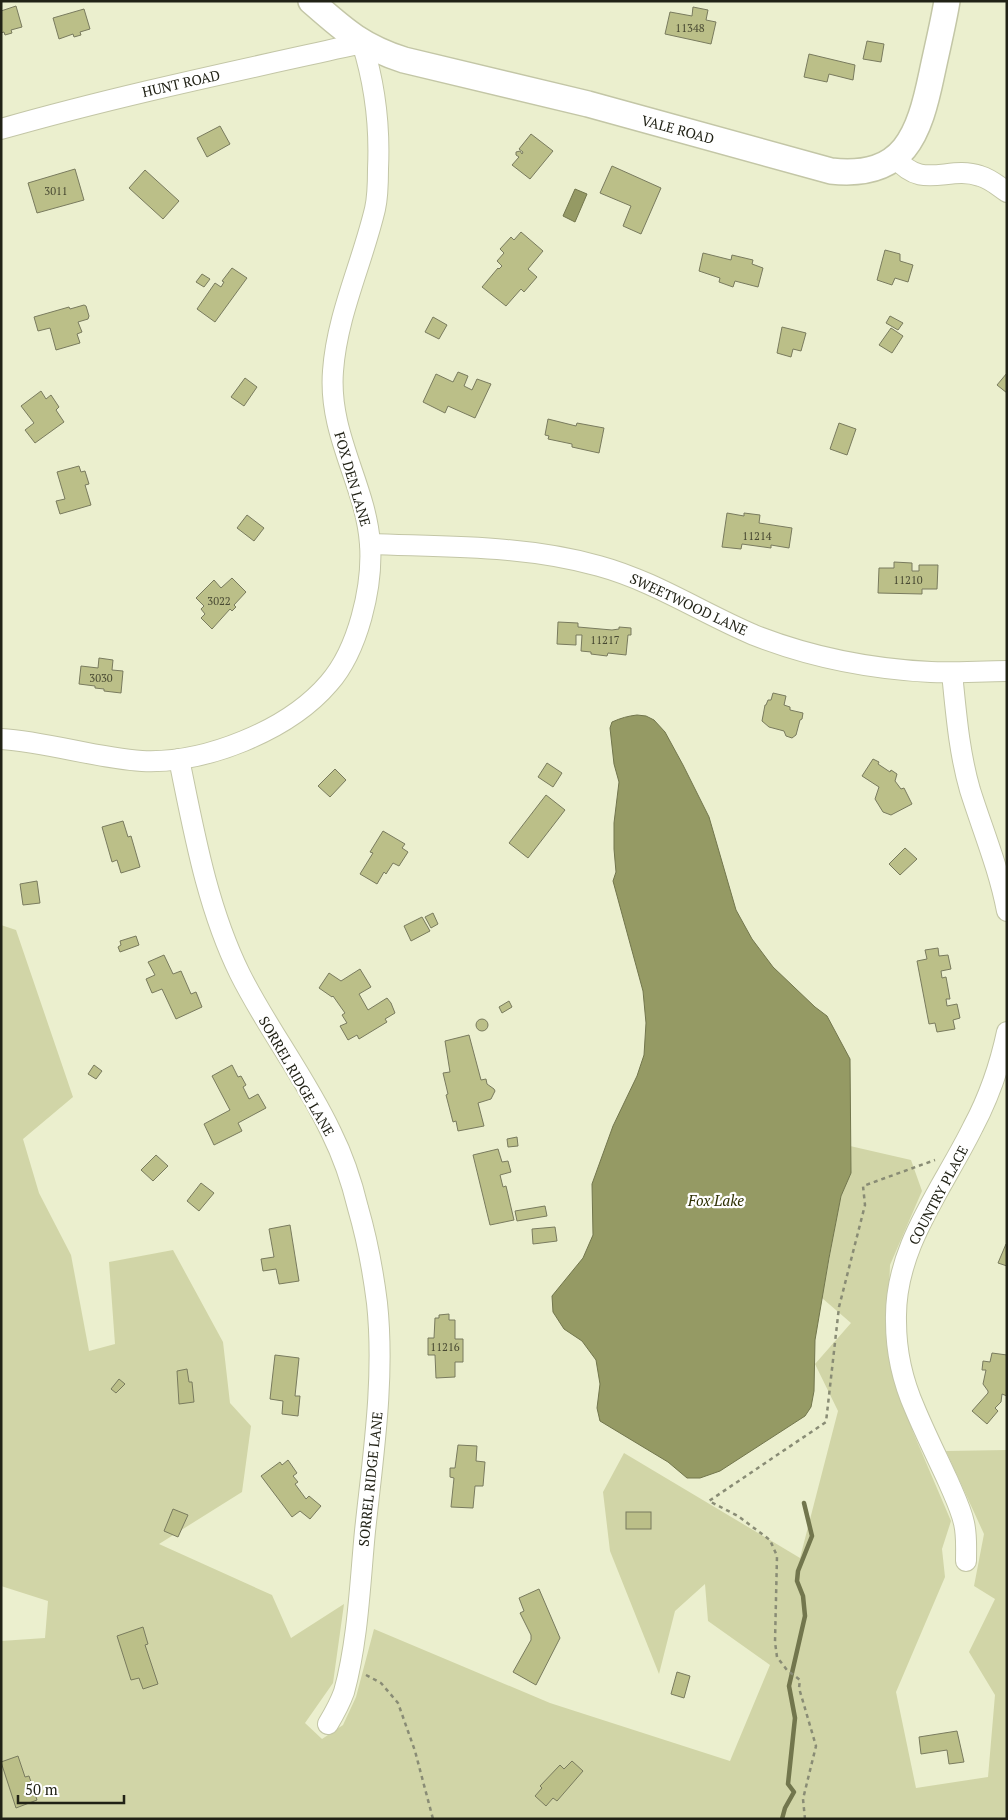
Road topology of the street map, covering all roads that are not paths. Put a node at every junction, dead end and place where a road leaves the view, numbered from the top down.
1 (311, 1) edge
2 (947, 1) edge
3 (362, 43) junction
4 (1, 130) edge
5 (896, 158) junction
6 (1007, 192) edge
7 (370, 544) junction
8 (1007, 671) edge
9 (952, 673) junction
10 (1, 740) edge
11 (179, 760) junction
12 (1007, 911) edge
13 (1007, 1032) edge
14 (966, 1561) dead end
15 (328, 1724) dead end

1 - 3 main road, VALE ROAD
2 - 5 main road, VALE ROAD
3 - 4 street, HUNT ROAD
3 - 5 main road, VALE ROAD
3 - 7 street, FOX DEN LANE
5 - 6 street
7 - 9 street, SWEETWOOD LANE
7 - 11 street, FOX DEN LANE
8 - 9 street, SWEETWOOD LANE
9 - 12 street
10 - 11 street, FOX DEN LANE
11 - 15 street, SORREL RIDGE LANE
13 - 14 street, COUNTRY PLACE

